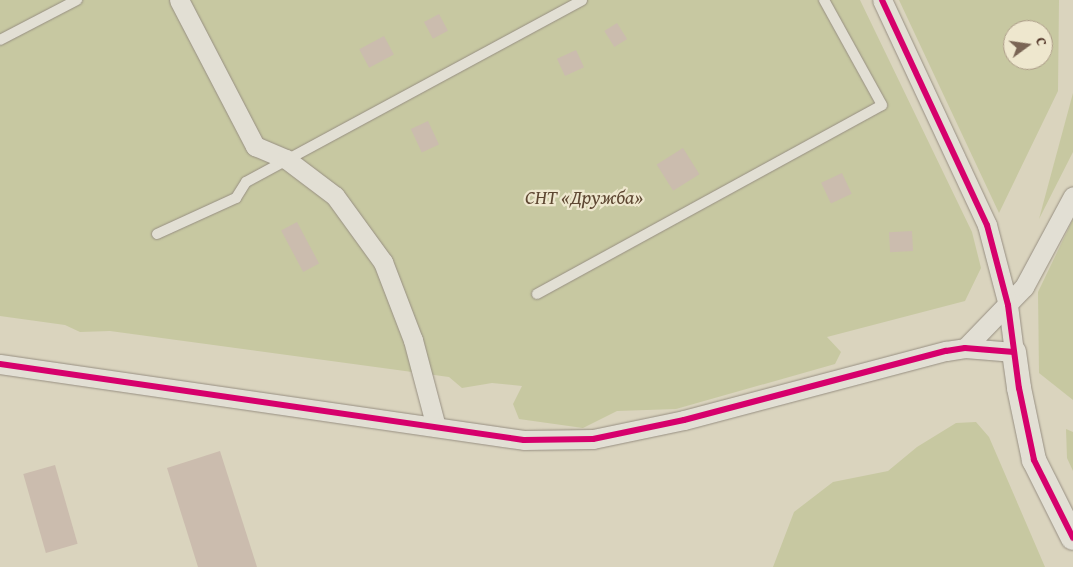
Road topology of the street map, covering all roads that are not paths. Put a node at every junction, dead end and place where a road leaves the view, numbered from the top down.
1 (77, 0) edge
2 (179, 0) edge
3 (582, 0) edge
4 (824, 0) edge
5 (882, 0) edge
6 (0, 40) edge
7 (286, 159) junction
8 (1073, 196) edge
9 (157, 234) dead end
10 (537, 294) dead end
11 (1008, 305) junction
12 (965, 348) junction
13 (1014, 352) junction
14 (0, 364) edge
15 (436, 428) junction
16 (1073, 538) edge

1 - 6 lane
2 - 7 street
3 - 7 lane
4 - 10 lane
5 - 11 street
7 - 9 lane
7 - 15 street
8 - 11 street
11 - 12 street
11 - 13 street
12 - 13 street
12 - 15 street
13 - 16 street
14 - 15 street

